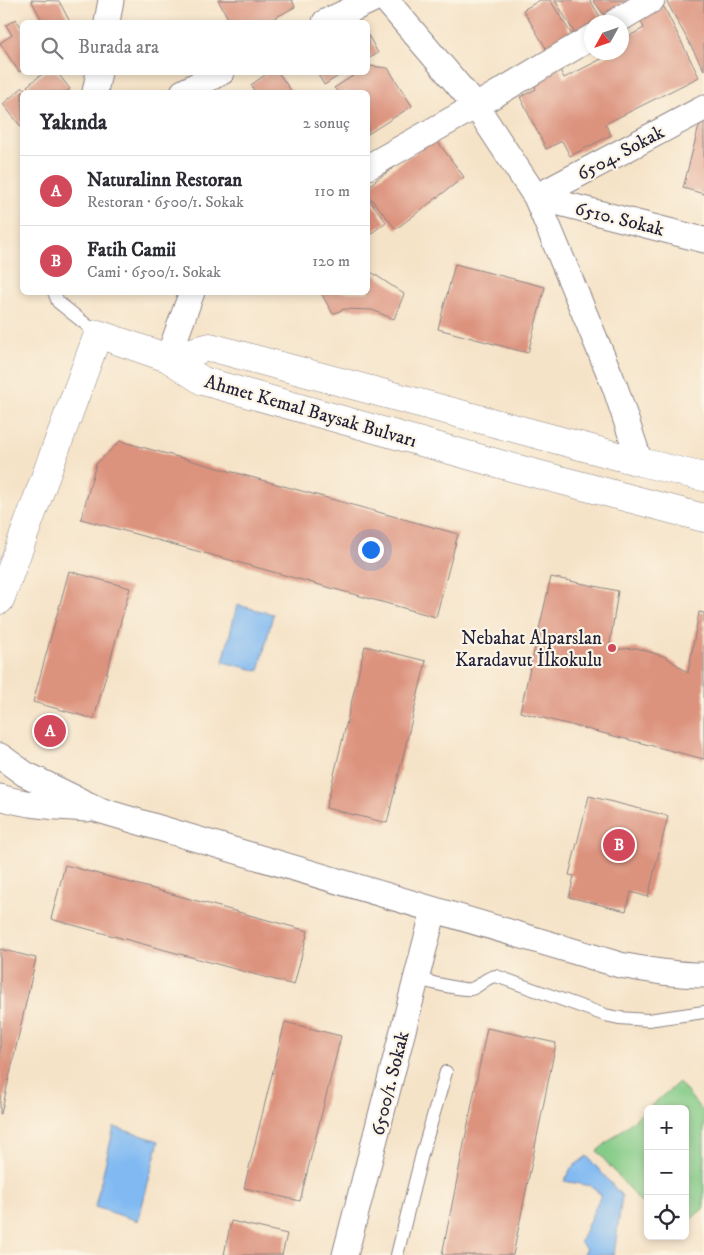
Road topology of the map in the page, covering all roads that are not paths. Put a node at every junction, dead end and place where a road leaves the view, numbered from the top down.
1 (110, 0) edge
2 (372, 0) edge
3 (386, 0) edge
4 (652, 0) edge
5 (627, 15) edge
6 (107, 20) edge
7 (330, 20) edge
8 (584, 41) edge
9 (98, 75) edge
10 (216, 75) edge
11 (95, 90) edge
12 (187, 90) edge
13 (476, 106) junction
14 (704, 108) edge
15 (370, 166) edge
16 (536, 197) junction
17 (704, 240) edge
18 (55, 295) edge
19 (191, 295) edge
20 (98, 334) junction
21 (168, 358) junction
22 (640, 462) junction
23 (704, 477) edge
24 (704, 518) edge
25 (0, 600) edge
26 (0, 756) edge
27 (0, 797) edge
28 (99, 810) junction
29 (434, 910) junction
30 (704, 975) edge
31 (416, 979) junction
32 (704, 1012) edge
33 (446, 1072) dead end
34 (345, 1255) edge
35 (397, 1255) edge

1 - 6 street
2 - 7 street
3 - 13 street
4 - 5 street
8 - 13 street
9 - 11 street
10 - 12 street
13 - 15 street
13 - 16 street
14 - 16 street, 6504. Sokak
16 - 17 street, 6510. Sokak
16 - 22 street
18 - 20 lane
19 - 21 street
20 - 21 street
20 - 25 street
21 - 22 street, Ahmet Kemal Baysak Bulvarı
21 - 24 street, Ahmet Kemal Baysak Bulvarı
22 - 23 street, Ahmet Kemal Baysak Bulvarı
26 - 28 street
27 - 28 street
28 - 29 street
29 - 30 street
29 - 31 street, 6500/1. Sokak
31 - 32 lane
31 - 34 street, 6500/1. Sokak
33 - 35 lane

